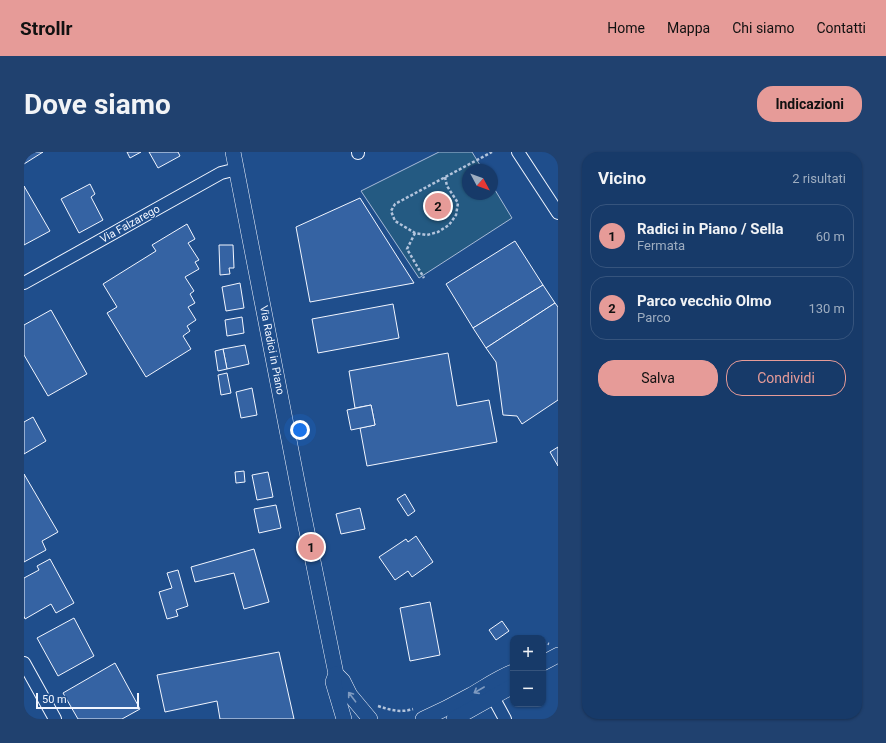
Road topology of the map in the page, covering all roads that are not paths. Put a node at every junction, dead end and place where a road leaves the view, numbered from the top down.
1 (233, 152) edge
2 (518, 152) edge
3 (237, 169) junction
4 (558, 213) edge
5 (24, 283) edge
6 (558, 655) edge
7 (546, 661) edge
8 (24, 663) edge
9 (510, 673) edge
10 (336, 674) junction
11 (510, 688) edge
12 (493, 697) junction
13 (55, 719) edge
14 (344, 719) edge
15 (370, 719) edge
16 (423, 719) edge
17 (454, 719) edge
18 (505, 719) edge

1 - 3 street, Via Radici in Piano
2 - 4 street
3 - 5 street, Via Falzarego
3 - 10 street, Via Radici in Piano
6 - 7 street
8 - 13 street
9 -> 16 street
10 - 14 street
15 -> 10 street
11 - 12 street
12 - 17 street
12 - 18 street

